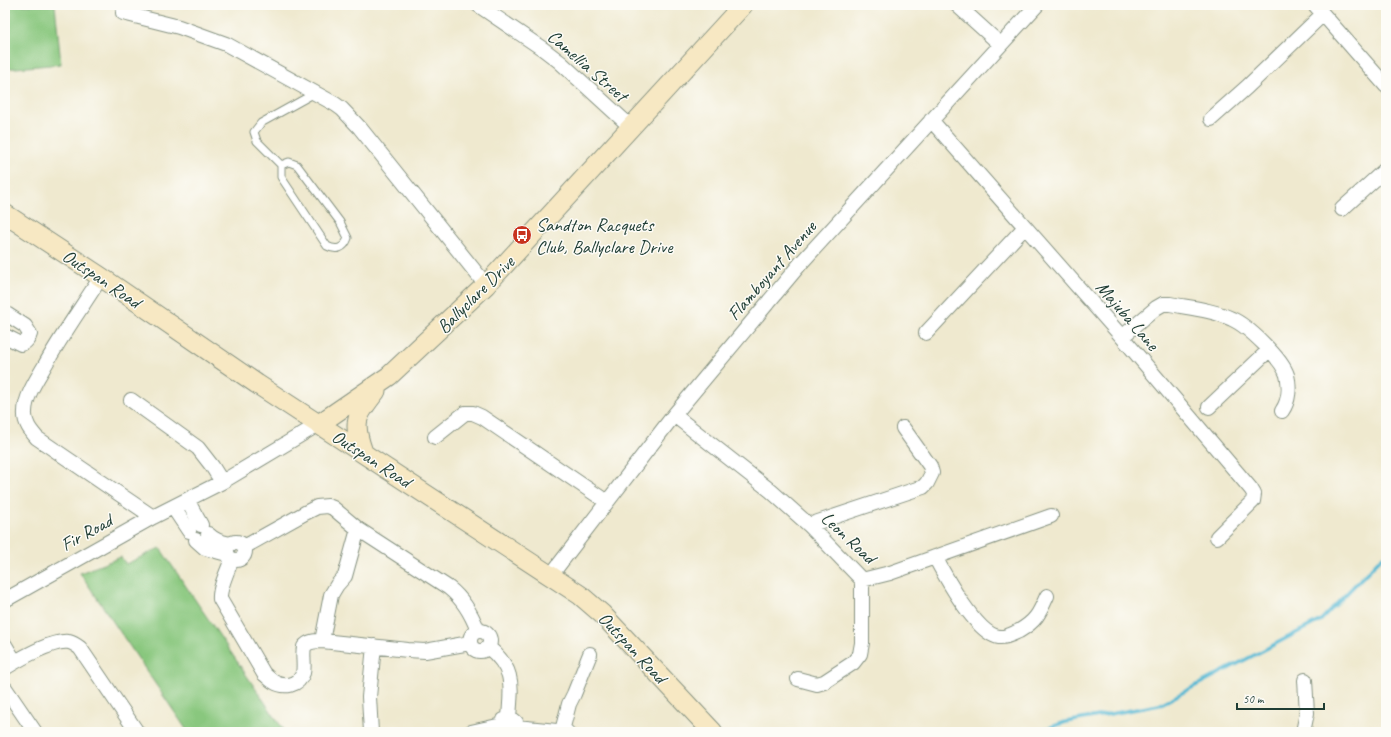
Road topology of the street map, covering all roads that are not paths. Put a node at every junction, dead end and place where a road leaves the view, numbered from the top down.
1 (743, 5) edge
2 (957, 5) edge
3 (1037, 5) edge
4 (481, 6) edge
5 (1319, 10) edge
6 (123, 14) dead end
7 (1000, 44) junction
8 (1386, 86) edge
9 (316, 93) junction
10 (1211, 119) dead end
11 (931, 120) junction
12 (632, 128) junction
13 (281, 165) junction
14 (1386, 169) edge
15 (1342, 209) dead end
16 (5, 214) edge
17 (1025, 227) junction
18 (101, 277) junction
19 (486, 285) junction
20 (5, 313) edge
21 (926, 334) dead end
22 (5, 336) edge
23 (1122, 337) junction
24 (1269, 350) junction
25 (389, 376) junction
26 (131, 400) dead end
27 (1209, 407) dead end
28 (1282, 411) dead end
29 (674, 415) junction
30 (319, 424) junction
31 (903, 428) dead end
32 (435, 436) dead end
33 (363, 452) junction
34 (222, 482) junction
35 (187, 500) junction
36 (607, 502) junction
37 (172, 507) junction
38 (153, 516) junction
39 (1051, 516) dead end
40 (809, 525) junction
41 (358, 529) junction
42 (199, 531) junction
43 (1217, 537) dead end
44 (233, 551) junction
45 (935, 557) junction
46 (551, 575) junction
47 (862, 580) junction
48 (1047, 596) dead end
49 (5, 600) edge
50 (478, 631) junction
51 (322, 641) junction
52 (470, 643) junction
53 (5, 645) edge
54 (374, 646) junction
55 (488, 647) junction
56 (590, 654) dead end
57 (10, 665) edge
58 (798, 679) dead end
59 (1305, 680) dead end
60 (5, 688) edge
61 (509, 727) edge
62 (35, 732) edge
63 (137, 732) edge
64 (371, 732) edge
65 (471, 732) edge
66 (562, 732) edge
67 (567, 732) edge
68 (713, 732) edge
69 (1303, 732) edge

1 - 12 street, Ballyclare Drive
2 - 7 street
3 - 7 street, Flamboyant Avenue
4 - 12 street, Camellia Street
5 - 8 street
5 - 10 street
6 - 9 street
7 - 11 street, Flamboyant Avenue
9 - 13 lane
9 - 19 street
11 - 17 street, Majuba Lane
11 - 29 street, Flamboyant Avenue
12 - 19 street, Ballyclare Drive
13 - 13 lane
14 - 15 street
16 - 18 street, Outspan Road
17 - 21 street
17 - 23 street, Majuba Lane
18 - 30 street, Outspan Road
18 - 38 street
19 - 25 street, Ballyclare Drive
20 - 22 street
23 - 24 street
23 - 43 street, Majuba Lane
24 - 27 street
24 - 28 street
25 - 30 street, Ballyclare Drive
25 - 33 street
26 - 34 street
29 - 36 street, Flamboyant Avenue
29 - 40 street, Leon Road
30 - 33 street, Outspan Road
30 - 34 street, Fir Road
31 - 40 street
32 - 36 street
33 - 46 street, Outspan Road
34 - 35 street, Fir Road
35 - 37 street, Fir Road
35 - 42 street
36 - 46 street, Flamboyant Avenue
37 - 38 street, Fir Road
37 - 42 street
38 - 49 street, Fir Road
39 - 45 street, Leon Road
40 - 47 street, Leon Road
41 - 44 street
41 - 50 street
41 - 51 street
42 - 44 street
44 - 51 street
45 - 47 street, Leon Road
45 - 48 street
46 - 68 street, Outspan Road
47 - 58 street
50 - 52 street
50 - 55 street
51 - 54 street
52 - 54 street
52 - 55 street
53 - 57 street
54 - 64 street
55 - 61 street
56 - 66 street
57 - 63 street
59 - 69 street
60 - 62 street
61 - 65 street
61 - 66 street
66 - 67 street

